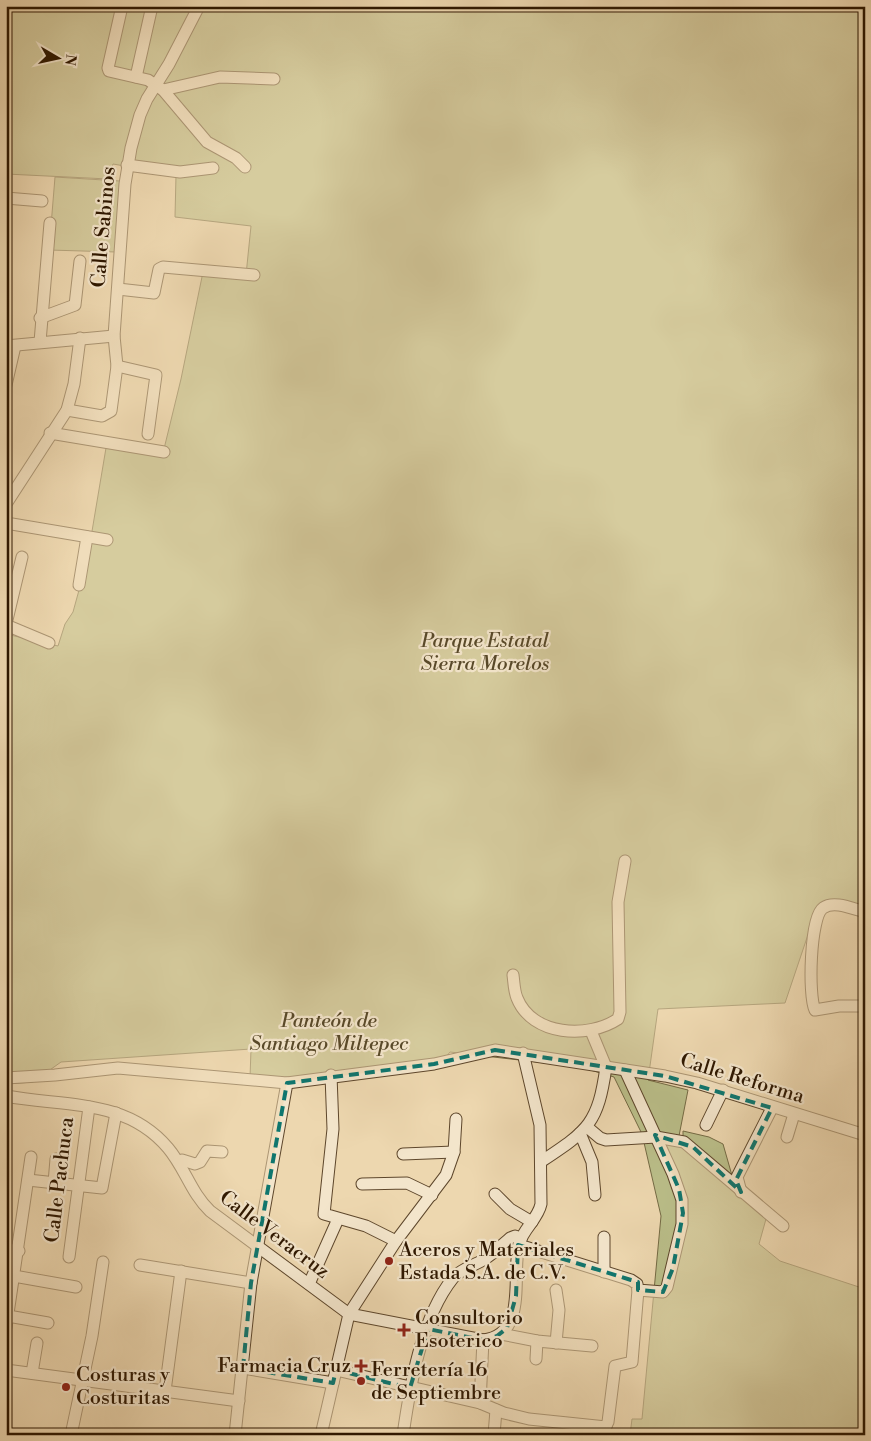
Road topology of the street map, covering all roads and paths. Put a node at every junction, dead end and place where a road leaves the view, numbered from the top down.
1 (122, 6) edge
2 (152, 6) edge
3 (199, 6) edge
4 (208, 6) edge
5 (189, 27) junction
6 (136, 77) junction
7 (274, 79) dead end
8 (159, 87) junction
9 (127, 165) junction
10 (245, 167) dead end
11 (213, 168) dead end
12 (6, 198) edge
13 (42, 201) dead end
14 (50, 223) dead end
15 (80, 261) dead end
16 (254, 275) dead end
17 (118, 289) junction
18 (40, 318) junction
19 (114, 336) junction
20 (80, 338) junction
21 (40, 342) junction
22 (11, 346) edge
23 (117, 366) junction
24 (7, 381) edge
25 (67, 410) junction
26 (50, 433) junction
27 (148, 434) dead end
28 (164, 452) dead end
29 (6, 504) edge
30 (6, 523) edge
31 (87, 537) junction
32 (107, 540) dead end
33 (22, 558) dead end
34 (79, 585) dead end
35 (6, 625) edge
36 (49, 643) dead end
37 (625, 861) dead end
38 (865, 912) edge
39 (513, 975) dead end
40 (865, 1006) edge
41 (591, 1030) junction
42 (523, 1053) junction
43 (606, 1067) junction
44 (624, 1070) junction
45 (331, 1076) junction
46 (6, 1078) edge
47 (287, 1082) junction
48 (723, 1090) junction
49 (6, 1096) edge
50 (89, 1106) junction
51 (772, 1108) junction
52 (116, 1113) junction
53 (794, 1114) junction
54 (456, 1119) dead end
55 (706, 1124) dead end
56 (584, 1130) junction
57 (865, 1136) edge
58 (656, 1137) junction
59 (787, 1137) dead end
60 (222, 1152) dead end
61 (454, 1152) junction
62 (403, 1154) dead end
63 (31, 1157) dead end
64 (56, 1160) dead end
65 (182, 1160) dead end
66 (542, 1161) junction
67 (28, 1180) junction
68 (54, 1184) junction
69 (362, 1184) dead end
70 (77, 1186) junction
71 (741, 1192) junction
72 (495, 1194) dead end
73 (432, 1195) junction
74 (595, 1195) dead end
75 (338, 1219) junction
76 (532, 1222) junction
77 (783, 1226) dead end
78 (604, 1237) dead end
79 (396, 1241) junction
80 (520, 1242) junction
81 (257, 1247) junction
82 (6, 1249) edge
83 (19, 1251) junction
84 (69, 1257) dead end
85 (103, 1262) dead end
86 (140, 1265) dead end
87 (181, 1271) junction
88 (604, 1272) junction
89 (11, 1280) edge
90 (252, 1283) junction
91 (309, 1284) junction
92 (76, 1287) dead end
93 (556, 1290) dead end
94 (638, 1290) junction
95 (349, 1314) junction
96 (7, 1322) edge
97 (48, 1323) dead end
98 (428, 1329) junction
99 (501, 1334) junction
100 (484, 1340) junction
101 (537, 1341) junction
102 (37, 1343) dead end
103 (556, 1343) junction
104 (592, 1346) dead end
105 (536, 1359) dead end
106 (243, 1368) junction
107 (6, 1370) edge
108 (336, 1370) junction
109 (32, 1372) junction
110 (83, 1379) junction
111 (333, 1383) junction
112 (410, 1388) junction
113 (164, 1391) junction
114 (239, 1401) junction
115 (480, 1403) junction
116 (496, 1410) junction
117 (603, 1431) edge
118 (71, 1435) edge
119 (235, 1435) edge
120 (321, 1435) edge
121 (403, 1435) edge
122 (494, 1435) edge

1 - 6 street
2 - 6 street
3 - 5 street
4 - 5 street
5 - 8 street, Calle Sabinos
6 - 8 street
7 - 8 street
8 - 9 street, Calle Sabinos
8 - 10 street
9 - 11 street
9 - 17 street, Calle Sabinos
12 - 13 street
14 - 18 street
15 - 18 street
16 - 17 street
17 - 19 street, Calle Sabinos
18 - 21 street
19 - 20 street
19 - 23 street, Calle Sabinos
20 - 21 street
20 - 25 street
21 - 22 street
22 - 24 street
23 - 25 street, Calle Sabinos
23 - 27 street
25 - 26 street
26 - 28 street
26 - 29 street
30 - 31 street
31 - 32 street
31 - 34 street
33 - 35 street
35 - 36 street
37 - 41 street
38 - 40 street
39 - 41 street
41 - 43 street
42 - 43 street, Calle Reforma
42 - 45 street, Calle Reforma
42 - 66 street
43 - 44 street, Calle Reforma
43 - 56 street
44 - 48 street, Calle Reforma
44 - 58 street
45 - 47 street, Calle Reforma
45 - 75 street
46 - 47 street, Calle Reforma
47 - 81 street
48 - 51 street, Calle Reforma
48 - 55 street
49 - 50 street, Calle Veracruz
50 - 52 street, Calle Veracruz
50 - 70 street, Calle Pachuca
51 - 53 street, Calle Reforma
51 - 71 street
52 - 70 street
52 - 81 street, Calle Veracruz
53 - 57 street, Calle Reforma
53 - 59 street
54 - 61 street
56 - 58 street
56 - 66 street
56 - 74 street
58 - 71 street
58 - 94 street
60 - 65 street
61 - 62 street
61 - 73 street
63 - 67 street
64 - 68 street
66 - 76 street
67 - 68 street
67 - 83 street
68 - 70 street
69 - 73 street
70 - 84 street, Calle Pachuca
71 - 77 street
72 - 76 street
73 - 79 street
75 - 79 street
75 - 91 street
76 - 80 street
78 - 88 street
79 - 95 street
80 - 88 street
80 - 98 street
80 - 99 street
81 - 90 street
81 - 91 street, Calle Veracruz
82 - 83 street
83 - 89 street
85 - 110 street
86 - 87 street
87 - 90 street
87 - 113 street
88 - 94 street
89 - 92 street
89 - 96 street
90 - 106 street
91 - 95 street, Calle Veracruz
93 - 103 street
94 - 117 street
95 - 98 street
95 - 108 street
96 - 97 street
98 - 100 street
98 - 112 street
99 - 100 street
99 - 101 street
100 - 115 street
101 - 103 street
101 - 105 street
102 - 109 street
103 - 104 street
106 - 111 street
106 - 114 street
107 - 109 street
108 - 111 street
108 - 112 street
109 - 110 street
110 - 113 street
110 - 118 street
111 - 120 street
112 - 115 street
112 - 121 street
113 - 114 street
114 - 119 street
115 - 116 street
116 - 117 street
116 - 122 street

